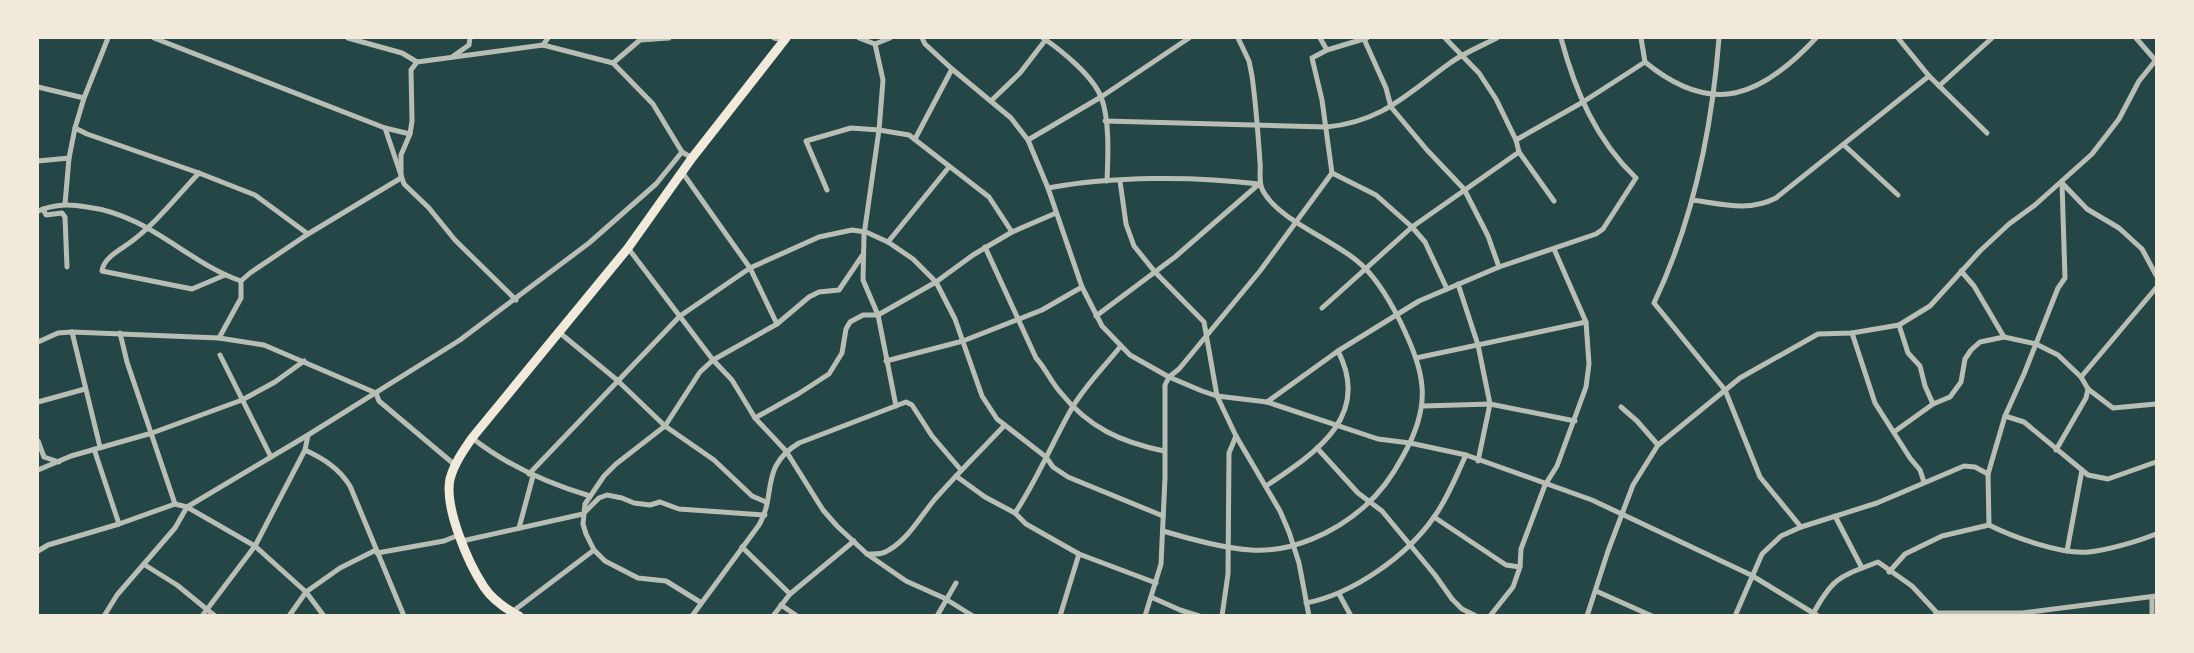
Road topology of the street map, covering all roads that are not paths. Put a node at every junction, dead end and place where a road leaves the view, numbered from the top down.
1 (108, 38) edge
2 (154, 38) edge
3 (348, 38) edge
4 (470, 38) edge
5 (548, 38) edge
6 (669, 38) edge
7 (774, 38) edge
8 (859, 38) edge
9 (890, 38) edge
10 (922, 38) edge
11 (1045, 38) edge
12 (1189, 38) edge
13 (1240, 38) edge
14 (1320, 38) edge
15 (1365, 38) edge
16 (1446, 38) edge
17 (1497, 38) edge
18 (1561, 38) edge
19 (1641, 38) edge
20 (1719, 38) edge
21 (1816, 38) edge
22 (1898, 38) edge
23 (1992, 38) edge
24 (2136, 38) edge
25 (355, 39) edge
26 (785, 39) edge
27 (875, 44) junction
28 (543, 46) junction
29 (1326, 50) junction
30 (1463, 55) junction
31 (449, 58) junction
32 (2156, 60) edge
33 (418, 62) junction
34 (1645, 62) junction
35 (613, 63) junction
36 (952, 69) junction
37 (1929, 76) junction
38 (1939, 86) junction
39 (38, 87) edge
40 (1715, 94) junction
41 (1101, 97) junction
42 (84, 98) junction
43 (992, 100) junction
44 (1583, 102) junction
45 (1391, 107) junction
46 (1105, 121) junction
47 (1256, 125) junction
48 (1326, 127) junction
49 (75, 128) junction
50 (385, 128) junction
51 (879, 130) junction
52 (1987, 133) dead end
53 (410, 134) junction
54 (915, 139) junction
55 (1028, 140) junction
56 (1516, 140) junction
57 (1844, 145) junction
58 (682, 152) junction
59 (1519, 152) junction
60 (69, 158) junction
61 (692, 158) junction
62 (38, 161) edge
63 (949, 167) junction
64 (682, 172) junction
65 (199, 173) junction
66 (1332, 173) junction
67 (401, 178) junction
68 (1120, 181) junction
69 (1107, 182) junction
70 (2062, 183) junction
71 (1259, 184) junction
72 (1048, 188) junction
73 (1464, 189) junction
74 (827, 190) dead end
75 (1898, 195) dead end
76 (1693, 200) junction
77 (1554, 201) dead end
78 (65, 204) junction
79 (40, 210) edge
80 (1056, 212) junction
81 (1296, 221) junction
82 (147, 227) junction
83 (1412, 227) junction
84 (866, 232) junction
85 (1012, 232) junction
86 (308, 234) junction
87 (888, 242) junction
88 (985, 247) junction
89 (628, 248) junction
90 (1554, 249) junction
91 (862, 256) junction
92 (1364, 267) junction
93 (1498, 267) junction
94 (67, 268) dead end
95 (750, 268) junction
96 (1961, 271) junction
97 (1155, 272) junction
98 (225, 275) junction
99 (2156, 275) edge
100 (241, 281) junction
101 (936, 282) junction
102 (1458, 284) junction
103 (1082, 287) junction
104 (2156, 288) edge
105 (1447, 289) junction
106 (516, 300) junction
107 (1322, 308) dead end
108 (1396, 314) junction
109 (878, 315) junction
110 (680, 316) junction
111 (1096, 316) junction
112 (1017, 319) junction
113 (1586, 322) junction
114 (777, 324) junction
115 (1899, 325) junction
116 (72, 332) junction
117 (120, 332) junction
118 (560, 333) junction
119 (1852, 333) junction
120 (2004, 336) junction
121 (219, 338) junction
122 (1205, 338) junction
123 (963, 341) junction
124 (38, 342) edge
125 (2036, 344) junction
126 (1478, 345) junction
127 (1120, 347) junction
128 (1338, 351) junction
129 (220, 354) dead end
130 (1416, 358) junction
131 (713, 360) junction
132 (304, 361) junction
133 (886, 361) junction
134 (1169, 377) junction
135 (2081, 377) junction
136 (617, 380) junction
137 (85, 389) junction
138 (2088, 389) junction
139 (1725, 390) junction
140 (376, 392) junction
141 (1217, 396) junction
142 (242, 400) junction
143 (38, 402) edge
144 (1267, 402) junction
145 (1490, 404) junction
146 (1933, 404) junction
147 (2156, 404) edge
148 (896, 406) junction
149 (1073, 406) junction
150 (1423, 406) junction
151 (1621, 407) dead end
152 (2005, 416) junction
153 (755, 418) junction
154 (1574, 421) junction
155 (665, 426) junction
156 (1004, 426) junction
157 (1338, 427) junction
158 (1894, 432) junction
159 (152, 433) junction
160 (308, 435) junction
161 (1236, 436) junction
162 (472, 438) junction
163 (38, 442) edge
164 (1410, 443) junction
165 (1658, 445) junction
166 (97, 448) junction
167 (1317, 448) junction
168 (305, 450) junction
169 (2056, 450) junction
170 (786, 451) junction
171 (1164, 451) junction
172 (1466, 455) junction
173 (272, 457) junction
174 (1046, 457) junction
175 (1478, 461) junction
176 (59, 462) junction
177 (2156, 462) edge
178 (455, 465) junction
179 (38, 470) edge
180 (961, 470) junction
181 (2082, 470) junction
182 (1988, 474) junction
183 (531, 475) junction
184 (956, 476) junction
185 (1924, 482) junction
186 (1545, 485) junction
187 (1266, 486) junction
188 (590, 496) junction
189 (1370, 501) junction
190 (766, 502) junction
191 (175, 504) junction
192 (187, 507) junction
193 (1015, 513) junction
194 (583, 514) junction
195 (1623, 514) junction
196 (765, 515) junction
197 (1163, 516) junction
198 (1835, 516) junction
199 (1434, 517) junction
200 (119, 524) junction
201 (1989, 525) junction
202 (1801, 527) junction
203 (519, 528) junction
204 (1163, 531) junction
205 (2156, 534) edge
206 (461, 538) junction
207 (854, 541) junction
208 (1294, 544) junction
209 (1409, 544) junction
210 (255, 546) junction
211 (1228, 546) junction
212 (742, 547) junction
213 (594, 550) junction
214 (38, 551) edge
215 (376, 552) junction
216 (2067, 552) junction
217 (866, 554) junction
218 (1079, 554) junction
219 (145, 565) junction
220 (1520, 567) junction
221 (1862, 568) junction
222 (1889, 572) junction
223 (1751, 575) junction
224 (1156, 582) junction
225 (956, 583) dead end
226 (1596, 591) junction
227 (306, 592) junction
228 (790, 594) junction
229 (1340, 594) junction
230 (1151, 597) junction
231 (2154, 597) edge
232 (947, 600) junction
233 (700, 602) junction
234 (1306, 603) junction
235 (781, 605) junction
236 (206, 608) junction
237 (516, 614) edge
238 (1815, 615) edge
239 (1937, 615) edge
240 (104, 616) edge
241 (202, 616) edge
242 (215, 616) edge
243 (289, 616) edge
244 (324, 616) edge
245 (404, 616) edge
246 (692, 616) edge
247 (773, 616) edge
248 (797, 616) edge
249 (937, 616) edge
250 (973, 616) edge
251 (1060, 616) edge
252 (1145, 616) edge
253 (1200, 616) edge
254 (1222, 616) edge
255 (1309, 616) edge
256 (1351, 616) edge
257 (1476, 616) edge
258 (1490, 616) edge
259 (1586, 616) edge
260 (1652, 616) edge
261 (1735, 616) edge
262 (2152, 616) edge

1 - 42 street
2 - 50 street
3 - 25 street
4 - 31 street
5 - 28 street
6 - 35 street
7 - 26 street
8 - 27 street
9 - 27 street
10 - 36 street
11 - 41 street
11 - 43 street
12 - 41 street
13 - 47 street
14 - 29 street
15 - 29 street
15 - 45 street
16 - 30 street
17 - 30 street
18 - 44 street
19 - 34 street
20 - 40 street
21 - 40 street
22 - 37 street
23 - 38 street
24 - 32 street
25 - 33 street
26 - 61 highway
27 - 51 street
28 - 31 street
28 - 35 street
29 - 48 street
30 - 45 street
30 - 56 street
31 - 33 street
32 - 70 street
33 - 53 street
34 - 40 street
34 - 44 street
35 - 58 street
36 - 43 street
36 - 54 street
37 - 38 street
37 - 57 street
38 - 52 street
39 - 42 street
40 - 76 street
41 - 46 street
41 - 55 street
42 - 49 street
43 - 55 street
44 - 56 street
44 - 90 street
45 - 48 street
45 - 73 street
46 - 47 street
46 - 69 street
47 - 48 street
47 - 71 street
48 - 66 street
49 - 60 street
49 - 65 street
50 - 53 street
50 - 67 street
51 - 54 street
51 - 74 street
51 - 84 street
53 - 67 street
54 - 63 street
55 - 72 street
56 - 59 street
57 - 75 street
57 - 76 street
58 - 61 street
58 - 106 street
59 - 73 street
59 - 77 street
60 - 62 street
60 - 78 street
61 - 64 highway
63 - 85 street
63 - 87 street
64 - 89 highway
64 - 95 street
65 - 82 street
65 - 86 street
66 - 81 street
66 - 83 street
67 - 86 street
67 - 106 street
68 - 69 street
68 - 71 street
68 - 97 street
69 - 72 street
70 - 96 street
70 - 99 street
70 - 125 street
71 - 81 street
71 - 97 street
72 - 80 street
73 - 83 street
73 - 93 street
76 - 139 street
78 - 79 street
78 - 82 street
79 - 94 street
80 - 85 street
80 - 103 street
81 - 92 street
81 - 122 street
82 - 98 street
82 - 98 street
83 - 92 street
83 - 105 street
84 - 87 street
84 - 91 street
84 - 95 street
85 - 88 street
86 - 100 street
87 - 101 street
88 - 101 street
88 - 112 street
89 - 110 street
89 - 118 highway
90 - 93 street
90 - 113 street
91 - 109 street
91 - 114 street
92 - 107 street
92 - 108 street
93 - 102 street
95 - 110 street
95 - 114 street
96 - 115 street
96 - 120 street
97 - 111 street
97 - 122 street
98 - 100 street
100 - 121 street
101 - 109 street
101 - 123 street
102 - 105 street
102 - 126 street
103 - 111 street
103 - 112 street
104 - 135 street
105 - 108 street
106 - 140 street
108 - 128 street
108 - 130 street
109 - 133 street
109 - 153 street
110 - 131 street
110 - 136 street
111 - 127 street
112 - 123 street
112 - 149 street
113 - 126 street
113 - 154 street
114 - 131 street
115 - 119 street
115 - 146 street
116 - 117 street
116 - 124 street
116 - 137 street
117 - 121 street
117 - 159 street
118 - 136 street
118 - 162 highway
119 - 139 street
119 - 158 street
120 - 125 street
120 - 146 street
121 - 132 street
122 - 134 street
122 - 141 street
123 - 133 street
123 - 156 street
125 - 135 street
125 - 152 street
126 - 130 street
126 - 145 street
127 - 134 street
127 - 149 street
128 - 144 street
128 - 157 street
129 - 142 street
130 - 150 street
131 - 153 street
131 - 155 street
132 - 140 street
132 - 142 street
133 - 148 street
134 - 141 street
134 - 171 street
135 - 138 street
136 - 155 street
136 - 183 street
137 - 143 street
137 - 166 street
138 - 147 street
138 - 169 street
139 - 165 street
139 - 202 street
140 - 160 street
140 - 178 street
141 - 144 street
141 - 161 street
142 - 159 street
142 - 173 street
144 - 157 street
145 - 150 street
145 - 154 street
145 - 175 street
146 - 158 street
148 - 170 street
148 - 180 street
149 - 171 street
149 - 174 street
150 - 164 street
151 - 165 street
152 - 169 street
152 - 182 street
153 - 170 street
154 - 186 street
155 - 188 street
155 - 190 street
156 - 174 street
156 - 180 street
157 - 164 street
157 - 167 street
158 - 185 street
159 - 166 street
159 - 191 street
160 - 168 street
160 - 173 street
161 - 187 street
161 - 211 street
162 - 178 highway
162 - 183 street
163 - 176 street
164 - 172 street
164 - 189 street
165 - 195 street
166 - 176 street
166 - 200 street
167 - 187 street
167 - 189 street
168 - 210 street
168 - 215 street
169 - 181 street
170 - 190 street
170 - 207 street
171 - 197 street
172 - 175 street
172 - 199 street
173 - 192 street
174 - 193 street
174 - 197 street
175 - 186 street
176 - 179 street
177 - 181 street
178 - 206 highway
180 - 184 street
181 - 216 street
182 - 185 street
182 - 201 street
183 - 188 street
183 - 203 street
184 - 193 street
184 - 217 street
185 - 198 street
186 - 195 street
186 - 220 street
187 - 208 street
188 - 194 street
189 - 208 street
189 - 209 street
190 - 196 street
191 - 192 street
191 - 200 street
192 - 210 street
192 - 219 street
193 - 218 street
194 - 196 street
194 - 203 street
194 - 213 street
195 - 223 street
195 - 226 street
196 - 212 street
197 - 204 street
198 - 202 street
198 - 221 street
199 - 209 street
199 - 220 street
200 - 214 street
201 - 216 street
201 - 222 street
202 - 223 street
203 - 206 street
204 - 211 street
204 - 224 street
205 - 216 street
206 - 215 street
206 - 237 highway
207 - 217 street
207 - 228 street
208 - 211 street
208 - 234 street
209 - 229 street
209 - 257 street
210 - 227 street
210 - 236 street
211 - 254 street
212 - 228 street
212 - 233 street
213 - 233 street
213 - 237 street
215 - 227 street
215 - 245 street
217 - 232 street
218 - 224 street
218 - 251 street
219 - 236 street
219 - 240 street
220 - 258 street
221 - 222 street
221 - 238 street
222 - 239 street
223 - 238 street
223 - 261 street
224 - 230 street
225 - 232 street
226 - 259 street
226 - 260 street
227 - 243 street
227 - 244 street
228 - 235 street
229 - 234 street
229 - 256 street
230 - 252 street
230 - 253 street
231 - 239 street
231 - 262 street
232 - 249 street
232 - 250 street
233 - 246 street
234 - 255 street
235 - 247 street
235 - 248 street
236 - 241 street
236 - 242 street

